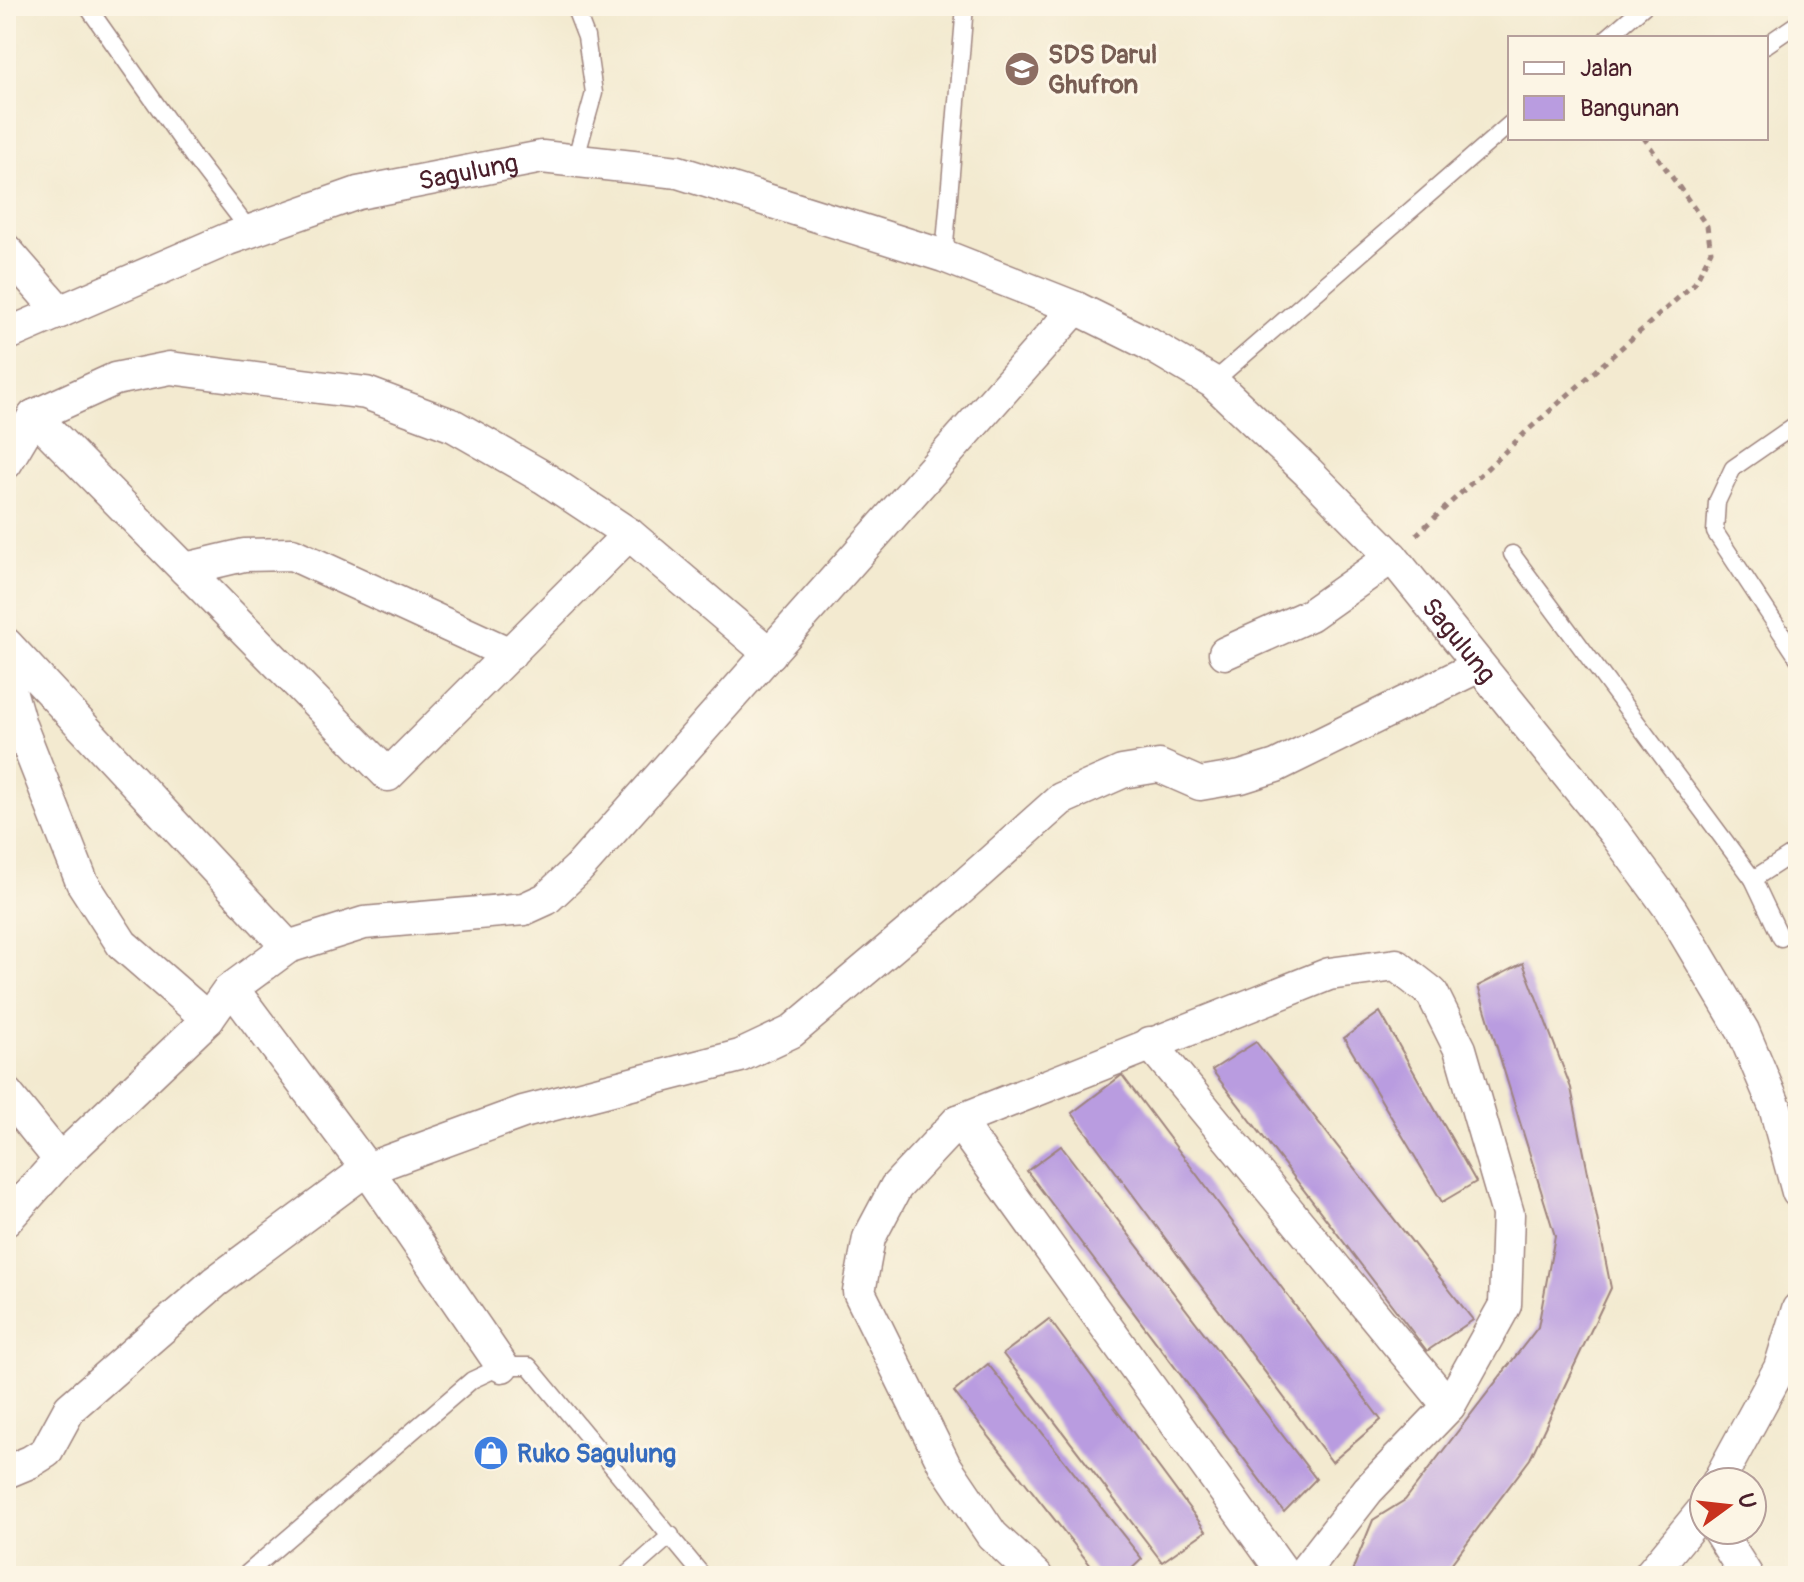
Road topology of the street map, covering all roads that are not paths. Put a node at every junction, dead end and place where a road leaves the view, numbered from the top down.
1 (87, 6) edge
2 (574, 6) edge
3 (965, 6) edge
4 (1644, 6) edge
5 (1798, 23) edge
6 (1609, 36) edge
7 (1768, 44) edge
8 (1508, 126) edge
9 (575, 161) junction
10 (250, 231) junction
11 (6, 250) edge
12 (944, 256) junction
13 (1076, 308) junction
14 (60, 312) junction
15 (6, 335) edge
16 (1213, 382) junction
17 (34, 416) junction
18 (1798, 423) edge
19 (6, 463) edge
20 (629, 534) junction
21 (1512, 554) dead end
22 (1392, 557) junction
23 (185, 569) junction
24 (6, 644) edge
25 (1225, 653) dead end
26 (510, 654) junction
27 (770, 654) junction
28 (1798, 658) edge
29 (1479, 666) junction
30 (6, 676) edge
31 (1798, 850) edge
32 (1753, 879) junction
33 (1781, 938) dead end
34 (288, 947) junction
35 (232, 988) junction
36 (208, 1019) junction
37 (1150, 1043) junction
38 (6, 1093) edge
39 (958, 1121) junction
40 (60, 1160) junction
41 (367, 1169) junction
42 (1798, 1192) edge
43 (6, 1220) edge
44 (1798, 1309) edge
45 (502, 1366) junction
46 (1449, 1406) junction
47 (1727, 1466) edge
48 (6, 1472) edge
49 (1688, 1528) edge
50 (671, 1535) junction
51 (1728, 1546) edge
52 (244, 1576) edge
53 (625, 1576) edge
54 (703, 1576) edge
55 (1036, 1576) edge
56 (1286, 1576) edge
57 (1301, 1576) edge
58 (1649, 1576) edge
59 (1747, 1576) edge

1 - 10 lane
2 - 9 lane
3 - 12 lane
4 - 6 lane
5 - 7 lane
8 - 16 lane
9 - 10 street, Sagulung
9 - 12 street, Sagulung
10 - 14 street, Sagulung
11 - 14 street
12 - 13 street, Sagulung
13 - 16 street, Sagulung
13 - 27 street
14 - 15 street, Sagulung
16 - 22 street, Sagulung
17 - 19 street
17 - 20 street
17 - 23 street
18 - 28 lane
20 - 26 street
20 - 27 street
21 - 32 lane
22 - 25 street
22 - 29 street, Sagulung
23 - 26 street
23 - 26 street
24 - 34 street
27 - 34 street
29 - 41 street
29 - 42 street, Sagulung
30 - 36 street
31 - 32 lane
32 - 33 lane
34 - 35 street
35 - 36 street
35 - 41 street
36 - 40 street
37 - 39 street
37 - 46 street
37 - 46 street
38 - 40 street
39 - 55 street
39 - 56 street
40 - 43 street
41 - 45 street
41 - 48 street
44 - 47 street
45 - 50 lane
45 - 52 lane
46 - 57 street
49 - 58 street
50 - 53 lane
50 - 54 lane
51 - 59 street

